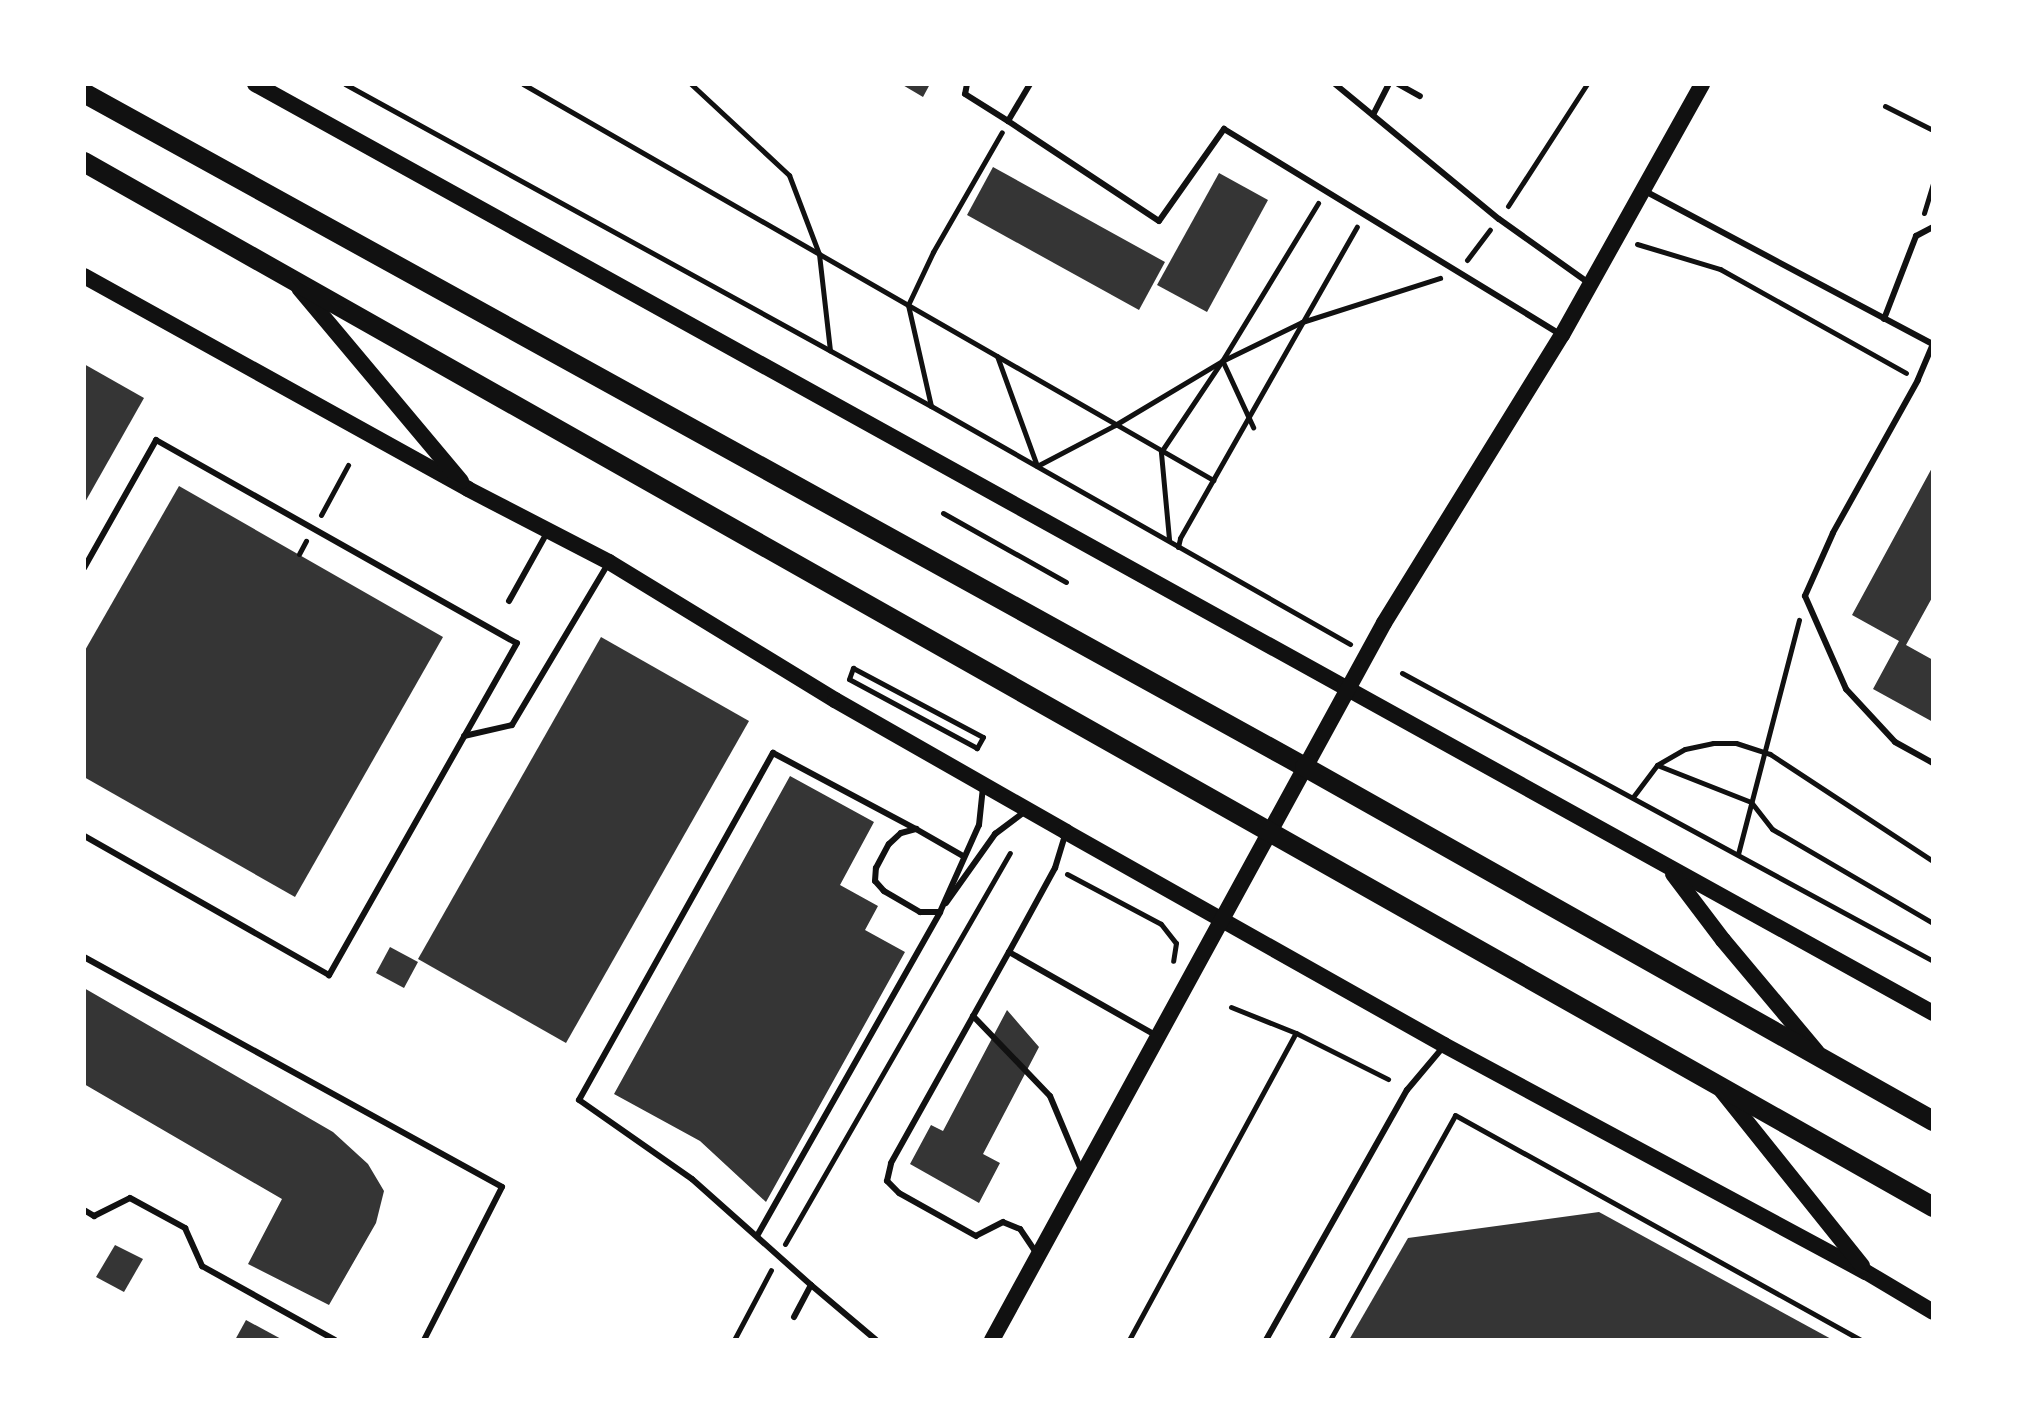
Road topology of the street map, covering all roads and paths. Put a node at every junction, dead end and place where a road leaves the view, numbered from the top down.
1 (255, 84) edge
2 (345, 84) edge
3 (523, 84) edge
4 (691, 84) edge
5 (967, 84) edge
6 (1030, 84) edge
7 (1335, 84) edge
8 (1389, 84) edge
9 (1398, 84) edge
10 (1587, 84) edge
11 (1702, 84) edge
12 (84, 93) edge
13 (1420, 96) dead end
14 (1885, 106) dead end
15 (1373, 115) junction
16 (1008, 121) junction
17 (1933, 130) edge
18 (84, 162) edge
19 (1643, 190) junction
20 (1324, 192) junction
21 (1364, 215) junction
22 (1499, 219) junction
23 (1933, 227) edge
24 (1637, 244) dead end
25 (819, 254) junction
26 (1457, 272) junction
27 (84, 276) edge
28 (290, 277) junction
29 (1591, 285) junction
30 (908, 305) junction
31 (1884, 319) junction
32 (1302, 322) junction
33 (1562, 335) junction
34 (830, 351) junction
35 (997, 356) junction
36 (1222, 361) junction
37 (1918, 380) junction
38 (931, 406) junction
39 (1249, 417) junction
40 (1115, 425) junction
41 (1253, 427) dead end
42 (1161, 452) junction
43 (348, 465) dead end
44 (1037, 466) junction
45 (1213, 480) junction
46 (468, 489) junction
47 (943, 513) dead end
48 (319, 519) dead end
49 (548, 531) junction
50 (1169, 539) junction
51 (1178, 547) junction
52 (609, 562) junction
53 (84, 568) edge
54 (1066, 582) dead end
55 (1805, 596) junction
56 (509, 601) dead end
57 (1351, 644) dead end
58 (853, 668) joint
59 (1402, 673) dead end
60 (1346, 691) junction
61 (464, 736) junction
62 (1764, 752) junction
63 (1933, 763) edge
64 (1657, 765) junction
65 (1305, 767) junction
66 (983, 785) junction
67 (1633, 797) junction
68 (1751, 802) junction
69 (1027, 810) junction
70 (916, 829) junction
71 (1066, 832) junction
72 (1269, 834) junction
73 (84, 836) edge
74 (1010, 853) dead end
75 (1738, 854) junction
76 (963, 856) junction
77 (1933, 861) edge
78 (1668, 867) junction
79 (1055, 868) junction
80 (940, 912) junction
81 (1224, 919) junction
82 (1933, 923) edge
83 (1009, 952) junction
84 (84, 957) edge
85 (1933, 961) edge
86 (1172, 965) dead end
87 (1231, 1007) dead end
88 (1933, 1013) edge
89 (973, 1016) junction
90 (1296, 1033) junction
91 (1158, 1036) junction
92 (1444, 1045) junction
93 (1823, 1059) junction
94 (1388, 1079) dead end
95 (1718, 1086) junction
96 (1933, 1121) edge
97 (1083, 1174) junction
98 (1933, 1207) edge
99 (84, 1210) edge
100 (757, 1236) junction
101 (779, 1255) junction
102 (1037, 1255) junction
103 (1866, 1272) junction
104 (811, 1285) junction
105 (1933, 1312) edge
106 (794, 1317) dead end
107 (335, 1340) edge
108 (424, 1340) edge
109 (734, 1340) edge
110 (876, 1340) edge
111 (992, 1340) edge
112 (1129, 1340) edge
113 (1266, 1340) edge
114 (1330, 1340) edge
115 (1861, 1340) edge

1 - 60 main road
2 - 34 path
3 - 25 path
4 - 25 path
5 - 16 lane
6 - 16 lane
7 - 15 lane
8 - 15 lane
9 - 13 lane
10 - 22 path
11 - 19 main road
12 - 65 main road
14 - 17 path
15 - 22 lane
16 - 20 lane
16 - 30 path
18 - 28 main road
19 - 29 main road
19 - 31 lane
20 - 21 lane
20 - 36 path
21 - 26 lane
21 - 32 path
22 - 26 path
22 - 29 lane
23 - 31 lane
24 - 37 path
25 - 30 path
25 - 34 path
26 - 32 path
26 - 33 lane
27 - 46 main road
28 - 46 main road
28 - 72 main road
29 - 33 main road
30 - 35 path
30 - 38 path
31 - 37 lane
32 - 36 path
32 - 39 path
33 - 60 main road
34 - 38 path
35 - 40 path
35 - 44 path
36 - 39 path
36 - 40 path
36 - 42 path
37 - 55 lane
38 - 44 path
39 - 41 path
39 - 45 path
40 - 42 path
40 - 44 path
42 - 45 path
42 - 50 path
43 - 48 path
44 - 50 path
45 - 51 path
46 - 49 main road
47 - 54 path
49 - 52 main road
49 - 56 lane
50 - 51 path
51 - 57 path
52 - 61 lane
52 - 66 main road
53 - 61 lane
55 - 62 path
55 - 63 lane
58 - 58 path
59 - 67 path
60 - 65 main road
60 - 78 main road
61 - 73 lane
62 - 64 path
62 - 68 path
62 - 77 path
64 - 67 path
64 - 68 path
65 - 72 main road
65 - 93 main road
66 - 69 main road
66 - 76 lane
67 - 75 path
68 - 75 path
68 - 82 path
69 - 71 main road
69 - 80 lane
70 - 76 lane
70 - 80 lane
70 - 100 lane
71 - 79 lane
71 - 81 main road
72 - 81 main road
72 - 95 main road
74 - 101 path
75 - 85 path
76 - 80 lane
78 - 88 main road
78 - 93 main road
79 - 83 lane
79 - 86 path
80 - 100 lane
81 - 91 main road
81 - 92 main road
83 - 89 lane
83 - 91 lane
84 - 108 lane
87 - 90 path
89 - 97 lane
89 - 102 lane
90 - 94 path
90 - 112 path
91 - 97 main road
92 - 103 main road
92 - 113 lane
93 - 96 main road
95 - 98 main road
95 - 103 main road
97 - 102 main road
99 - 107 lane
100 - 101 lane
101 - 104 lane
101 - 109 path
102 - 111 main road
103 - 105 main road
104 - 106 lane
104 - 110 lane
114 - 115 path

